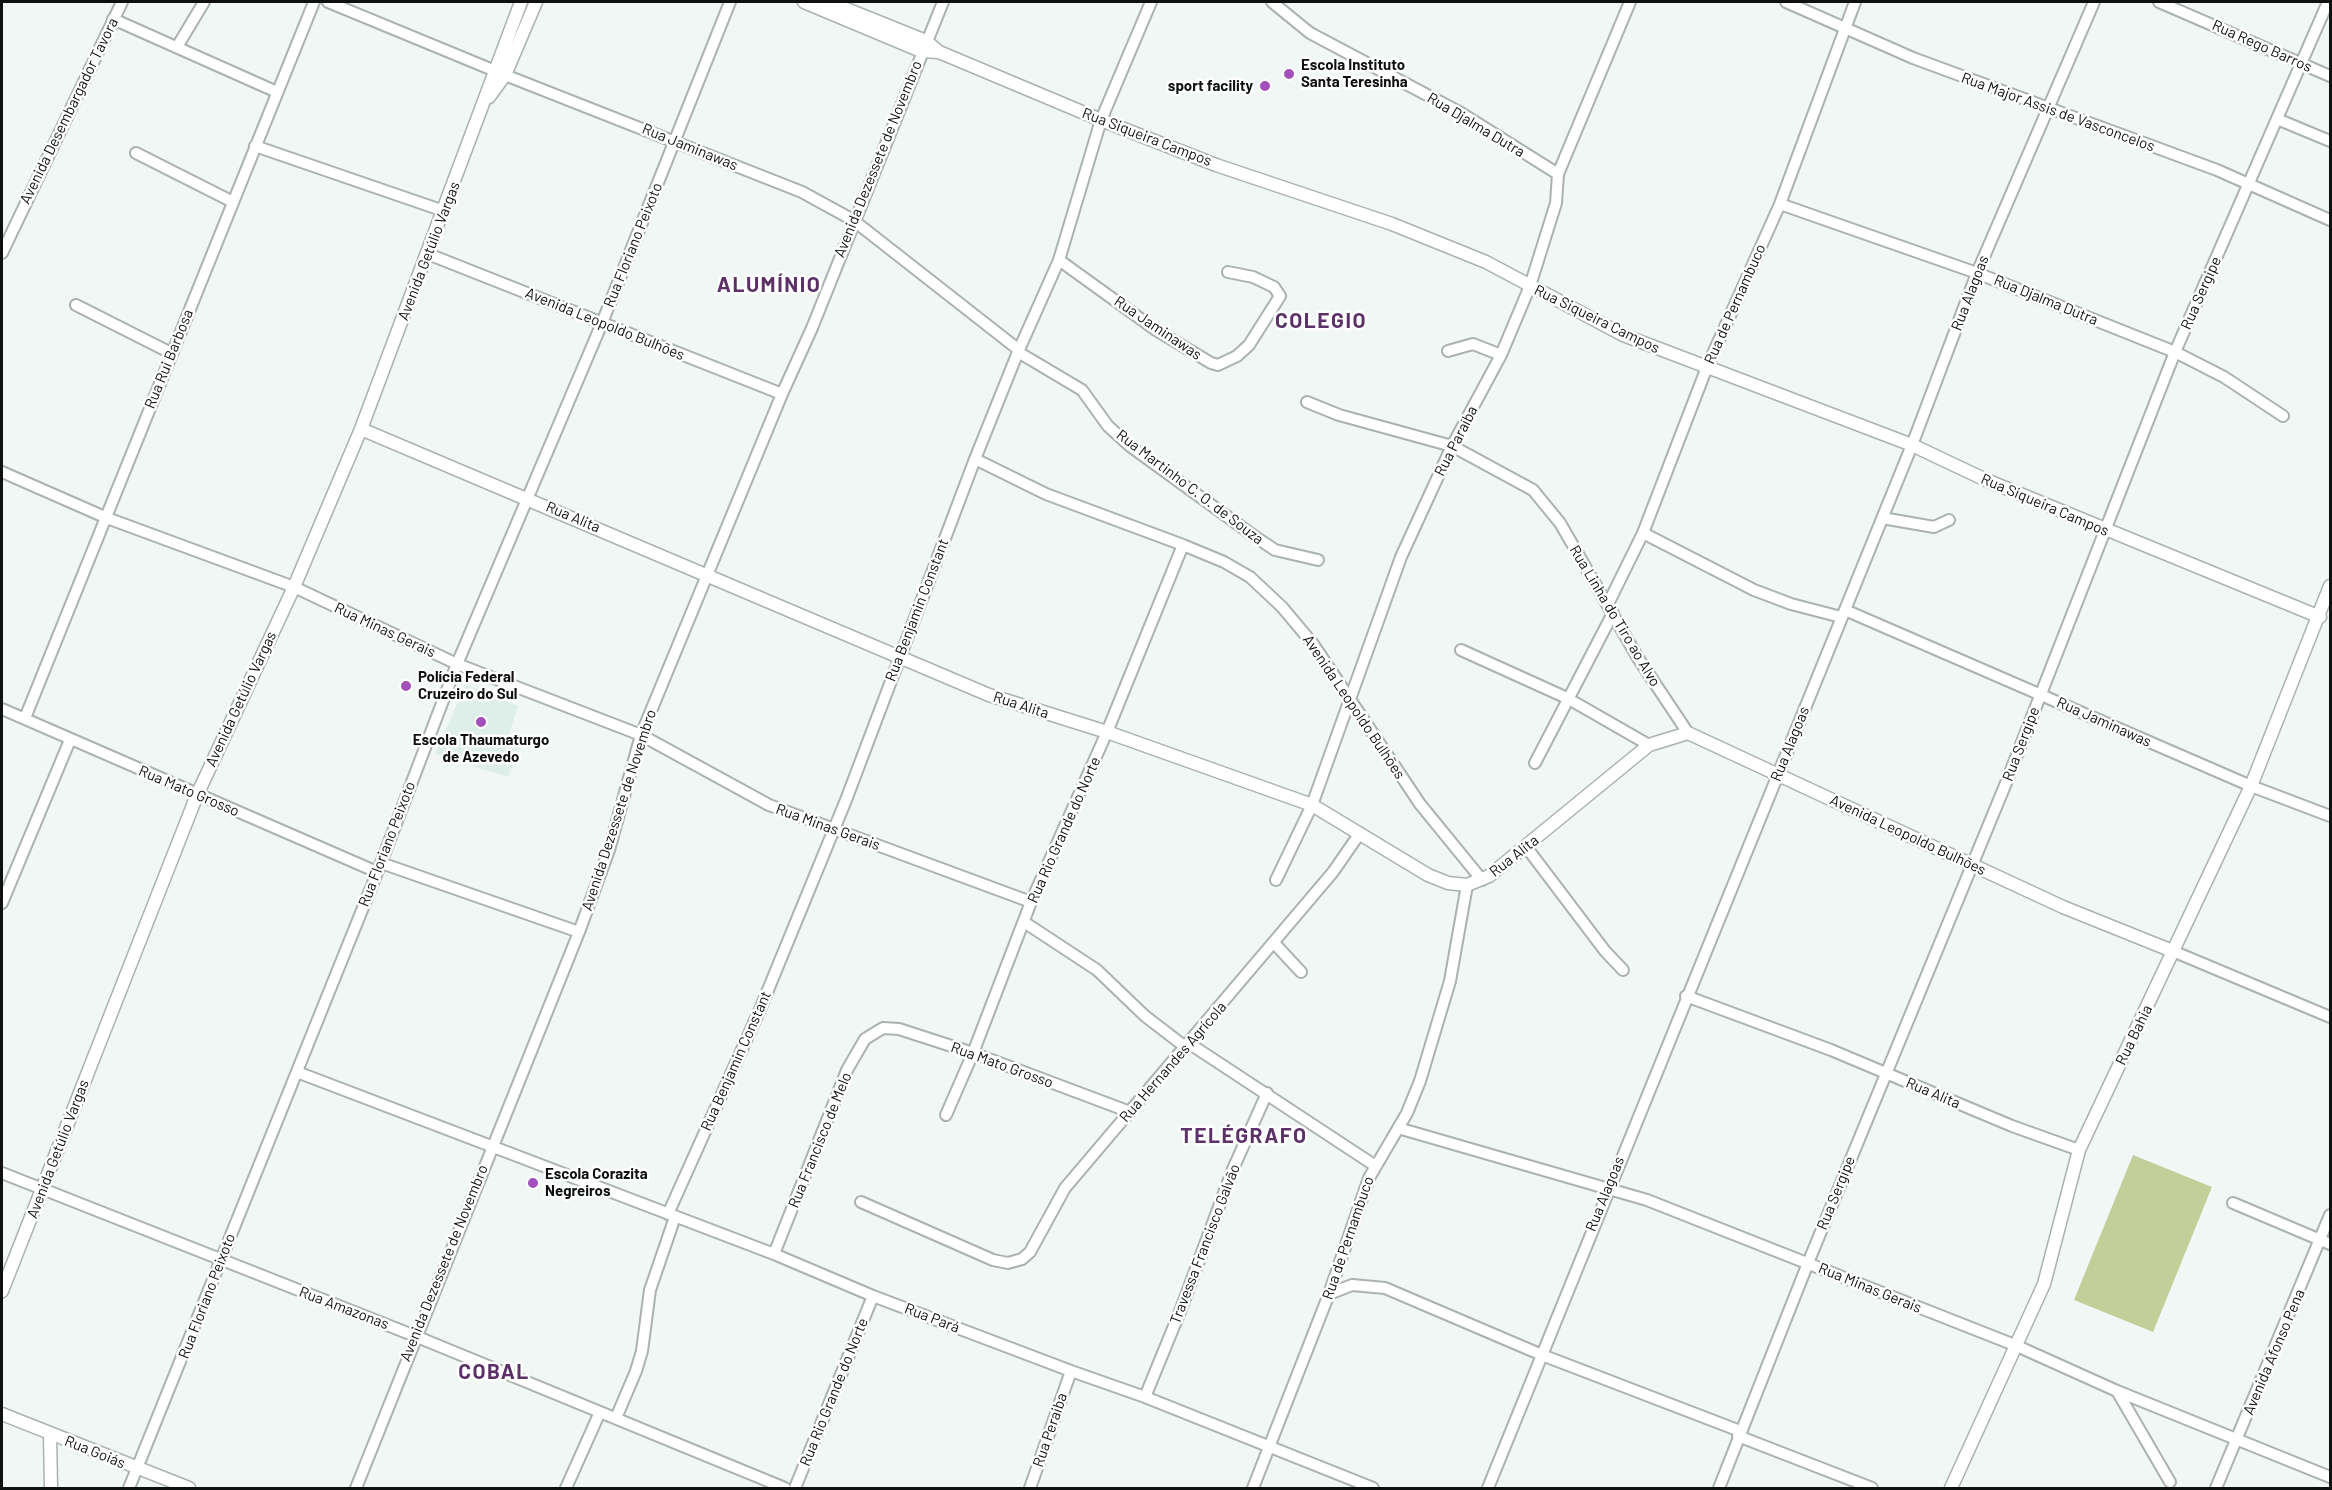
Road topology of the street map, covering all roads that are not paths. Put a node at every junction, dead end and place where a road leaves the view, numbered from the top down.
1 (122, 2) edge
2 (204, 2) edge
3 (314, 2) edge
4 (328, 2) edge
5 (521, 2) edge
6 (536, 2) edge
7 (730, 2) edge
8 (804, 2) edge
9 (943, 2) edge
10 (1151, 2) edge
11 (1272, 2) edge
12 (1630, 2) edge
13 (1786, 2) edge
14 (1855, 2) edge
15 (2094, 2) edge
16 (2159, 2) edge
17 (2328, 2) edge
18 (835, 8) edge
19 (113, 19) junction
20 (1844, 29) junction
21 (924, 46) junction
22 (177, 47) junction
23 (2302, 64) junction
24 (499, 72) junction
25 (2331, 76) edge
26 (277, 92) junction
27 (2047, 106) junction
28 (2277, 119) junction
29 (1101, 120) junction
30 (675, 140) junction
31 (2331, 141) edge
32 (255, 146) junction
33 (136, 153) dead end
34 (1558, 174) junction
35 (2248, 185) junction
36 (233, 202) junction
37 (1780, 204) junction
38 (444, 211) junction
39 (853, 220) junction
40 (2331, 220) edge
41 (2, 253) edge
42 (428, 254) junction
43 (1059, 260) junction
44 (1228, 272) dead end
45 (1977, 273) junction
46 (1530, 286) junction
47 (76, 305) dead end
48 (602, 322) junction
49 (1018, 351) junction
50 (1448, 351) dead end
51 (2175, 352) junction
52 (171, 353) junction
53 (1501, 355) junction
54 (1707, 367) junction
55 (782, 394) junction
56 (1307, 402) dead end
57 (2283, 416) dead end
58 (361, 429) junction
59 (1911, 445) junction
60 (1452, 446) junction
61 (975, 459) junction
62 (2, 472) edge
63 (530, 498) junction
64 (107, 518) junction
65 (1882, 518) junction
66 (1949, 520) dead end
67 (2106, 530) junction
68 (1643, 533) junction
69 (1183, 544) junction
70 (1318, 560) dead end
71 (708, 575) junction
72 (2331, 585) edge
73 (294, 587) junction
74 (1611, 609) junction
75 (1843, 614) junction
76 (2320, 617) junction
77 (1461, 650) dead end
78 (898, 658) junction
79 (457, 664) junction
80 (2040, 694) junction
81 (1567, 698) junction
82 (1350, 699) junction
83 (2, 709) edge
84 (25, 718) junction
85 (1107, 732) junction
86 (1688, 734) junction
87 (641, 735) junction
88 (70, 740) junction
89 (1649, 745) junction
90 (1535, 763) dead end
91 (1777, 776) junction
92 (2251, 786) junction
93 (197, 795) junction
94 (1312, 805) junction
95 (2331, 816) edge
96 (834, 828) junction
97 (1360, 833) junction
98 (1527, 848) junction
99 (1972, 864) junction
100 (379, 867) junction
101 (1275, 880) dead end
102 (1482, 880) junction
103 (1467, 885) junction
104 (1031, 902) junction
105 (2, 903) edge
106 (1024, 922) junction
107 (579, 932) junction
108 (1274, 943) junction
109 (2175, 952) junction
110 (1623, 970) dead end
111 (1301, 972) dead end
112 (1686, 996) junction
113 (2331, 1017) edge
114 (873, 1032) joint
115 (1187, 1045) junction
116 (973, 1053) junction
117 (297, 1072) junction
118 (1885, 1074) junction
119 (1267, 1093) junction
120 (1130, 1112) junction
121 (946, 1115) dead end
122 (1398, 1128) junction
123 (491, 1146) junction
124 (2079, 1150) junction
125 (1374, 1165) junction
126 (2, 1173) edge
127 (43, 1188) junction
128 (1608, 1188) junction
129 (861, 1202) dead end
130 (2233, 1203) dead end
131 (2331, 1215) edge
132 (672, 1216) junction
133 (2326, 1242) edge
134 (774, 1254) junction
135 (220, 1260) junction
136 (1808, 1263) junction
137 (2, 1291) edge
138 (1329, 1294) junction
139 (873, 1296) junction
140 (415, 1336) junction
141 (2017, 1346) junction
142 (1542, 1354) junction
143 (1071, 1371) junction
144 (2117, 1391) junction
145 (1145, 1397) junction
146 (600, 1412) junction
147 (2, 1414) edge
148 (616, 1418) junction
149 (50, 1434) junction
150 (1739, 1434) junction
151 (2237, 1439) junction
152 (1269, 1446) junction
153 (136, 1468) junction
154 (2331, 1477) edge
155 (2170, 1482) dead end
156 (51, 1488) edge
157 (129, 1488) edge
158 (189, 1488) edge
159 (356, 1488) edge
160 (566, 1488) edge
161 (785, 1488) edge
162 (795, 1488) edge
163 (1030, 1488) edge
164 (1252, 1488) edge
165 (1373, 1488) edge
166 (1488, 1488) edge
167 (1719, 1488) edge
168 (1872, 1488) edge
169 (1951, 1488) edge
170 (2216, 1488) edge

1 - 19 street, Avenida Desembargador Tavora
2 - 22 street
3 - 26 street, Rua Rui Barbosa
4 - 24 street, Rua Jaminawas
5 - 24 street, Avenida Getúlio Vargas
6 - 24 street, Avenida Getúlio Vargas
7 - 30 street, Rua Floriano Peixoto
8 - 18 street, Rua Siqueira Campos
9 - 21 street, Avenida Dezessete de Novembro
10 - 29 street, Rua Benjamin Constant
11 - 34 street, Rua Djalma Dutra
12 - 34 street, Rua Paraíba
13 - 20 street, Rua Major Assis de Vasconcelos
14 - 20 street, Rua de Pernambuco
15 - 27 street, Rua Alagoas
16 - 23 street, Rua Rego Barros
17 - 23 street, Rua Sergipe
18 - 21 street, Rua Siqueira Campos
19 - 22 street
19 - 41 street, Avenida Desembargador Tavora
20 - 27 street, Rua Major Assis de Vasconcelos
20 - 37 street, Rua de Pernambuco
21 - 29 street, Rua Siqueira Campos
21 - 39 street, Avenida Dezessete de Novembro
22 - 26 street
23 - 25 street, Rua Rego Barros
23 - 28 street, Rua Sergipe
24 - 30 street, Rua Jaminawas
24 - 38 street, Avenida Getúlio Vargas
26 - 32 street, Rua Rui Barbosa
27 - 35 street, Rua Major Assis de Vasconcelos
27 - 45 street, Rua Alagoas
28 - 31 street
28 - 35 street, Rua Sergipe
29 - 43 street, Rua Benjamin Constant
29 - 46 street, Rua Siqueira Campos
30 - 39 street, Rua Jaminawas
30 - 48 street, Rua Floriano Peixoto
32 - 36 street, Rua Rui Barbosa
32 - 38 street
33 - 36 street
34 - 46 street, Rua Paraíba
35 - 40 street, Rua Major Assis de Vasconcelos
35 - 51 street, Rua Sergipe
36 - 52 street, Rua Rui Barbosa
37 - 45 street, Rua Djalma Dutra
37 - 54 street, Rua de Pernambuco
38 - 42 street, Avenida Getúlio Vargas
39 - 49 street, Rua Jaminawas
39 - 55 street, Avenida Dezessete de Novembro
42 - 48 street, Avenida Leopoldo Bulhões
42 - 58 street, Avenida Getúlio Vargas
43 - 44 street, Rua Jaminawas
43 - 49 street, Rua Benjamin Constant
45 - 51 street, Rua Djalma Dutra
45 - 59 street, Rua Alagoas
46 - 53 street, Rua Paraíba
46 - 54 street, Rua Siqueira Campos
47 - 52 street
48 - 55 street, Avenida Leopoldo Bulhões
48 - 63 street, Rua Floriano Peixoto
49 - 61 street, Rua Benjamin Constant
49 - 70 street, Rua Martinho C. O. de Souza
50 - 53 street
51 - 57 street, Rua Djalma Dutra
51 - 67 street, Rua Sergipe
52 - 64 street, Rua Rui Barbosa
53 - 60 street, Rua Paraíba
54 - 59 street, Rua Siqueira Campos
54 - 68 street, Rua de Pernambuco
55 - 71 street, Avenida Dezessete de Novembro
56 - 60 street
58 - 63 street, Rua Alita
58 - 73 street, Avenida Getúlio Vargas
59 - 65 street, Rua Alagoas
59 - 67 street, Rua Siqueira Campos
60 - 74 street, Rua Linha do Tiro ao Alvo
60 - 82 street, Rua Paraíba
61 - 69 street, Avenida Leopoldo Bulhões
61 - 78 street, Rua Benjamin Constant
62 - 64 street, Rua Minas Gerais
63 - 71 street, Rua Alita
63 - 79 street, Rua Floriano Peixoto
64 - 73 street, Rua Minas Gerais
64 - 84 street, Rua Rui Barbosa
65 - 66 street
65 - 75 street, Rua Alagoas
67 - 76 street, Rua Siqueira Campos
67 - 80 street, Rua Sergipe
68 - 74 street, Rua de Pernambuco
68 - 75 street, Rua Jaminawas
69 - 82 street, Avenida Leopoldo Bulhões
69 - 85 street, Rua Rio Grande do Norte
71 - 78 street, Rua Alita
71 - 87 street, Avenida Dezessete de Novembro
72 - 76 street, Rua Bahia
73 - 79 street, Rua Minas Gerais
73 - 93 street, Avenida Getúlio Vargas
74 - 81 street, Rua de Pernambuco
74 - 86 street, Rua Linha do Tiro ao Alvo
75 - 80 street, Rua Jaminawas
75 - 91 street, Rua Alagoas
76 - 92 street, Rua Bahia
77 - 81 street
78 - 85 street, Rua Alita
78 - 96 street, Rua Benjamin Constant
79 - 87 street, Rua Minas Gerais
79 - 100 street, Rua Floriano Peixoto
80 - 92 street, Rua Jaminawas
80 - 99 street, Rua Sergipe
81 - 89 street
81 - 90 street, Rua de Pernambuco
82 - 94 street, Rua Paraíba
82 - 102 street, Avenida Leopoldo Bulhões
83 - 84 street, Rua Mato Grosso
84 - 88 street, Rua Mato Grosso
85 - 94 street, Rua Alita
85 - 104 street, Rua Rio Grande do Norte
86 - 89 street
86 - 91 street, Avenida Leopoldo Bulhões
87 - 96 street, Rua Minas Gerais
87 - 107 street, Avenida Dezessete de Novembro
88 - 93 street, Rua Mato Grosso
88 - 105 street
89 - 98 street, Rua Alita
91 - 99 street, Avenida Leopoldo Bulhões
91 - 112 street, Rua Alagoas
92 - 95 street, Rua Jaminawas
92 - 109 street, Rua Bahia
93 - 100 street, Rua Mato Grosso
93 - 127 street, Avenida Getúlio Vargas
94 - 97 street, Rua Alita
94 - 101 street, Rua Paraíba
96 - 104 street, Rua Minas Gerais
96 - 132 street, Rua Benjamin Constant
97 - 103 street, Rua Alita
97 - 108 street, Rua Hernandes Agrícola
98 - 102 street, Rua Alita
98 - 110 street
99 - 109 street, Avenida Leopoldo Bulhões
99 - 118 street, Rua Sergipe
100 - 107 street, Rua Mato Grosso
100 - 117 street, Rua Floriano Peixoto
102 - 103 street, Rua Alita
103 - 122 street, Rua de Pernambuco
104 - 106 street, Rua Rio Grande do Norte
106 - 115 street
106 - 116 street, Rua Rio Grande do Norte
107 - 123 street, Avenida Dezessete de Novembro
108 - 111 street
108 - 115 street, Rua Hernandes Agrícola
109 - 113 street, Avenida Leopoldo Bulhões
109 - 124 street, Rua Bahia
112 - 118 street, Rua Alita
112 - 128 street, Rua Alagoas
114 - 116 street, Rua Mato Grosso
114 - 134 street, Rua Francisco de Melo
115 - 119 street
115 - 120 street, Rua Hernandes Agrícola
116 - 120 street, Rua Mato Grosso
116 - 121 street, Rua Rio Grande do Norte
117 - 123 street, Rua Pará
117 - 135 street, Rua Floriano Peixoto
118 - 124 street, Rua Alita
118 - 136 street, Rua Sergipe
119 - 125 street
119 - 145 street, Travessa Francisco Galvão
120 - 129 street, Rua Hernandes Agrícola
122 - 125 street, Rua de Pernambuco
122 - 128 street, Rua Minas Gerais
123 - 132 street, Rua Pará
123 - 140 street, Avenida Dezessete de Novembro
124 - 141 street, Rua Bahia
125 - 138 street, Rua de Pernambuco
126 - 127 street, Rua Amazonas
127 - 135 street, Rua Amazonas
127 - 137 street, Avenida Getúlio Vargas
128 - 136 street, Rua Minas Gerais
128 - 142 street, Rua Alagoas
130 - 133 street
131 - 133 street, Avenida Afonso Pena
132 - 134 street, Rua Pará
132 - 148 street, Rua Benjamin Constant
133 - 151 street, Avenida Afonso Pena
134 - 139 street, Rua Pará
135 - 140 street, Rua Amazonas
135 - 153 street, Rua Floriano Peixoto
136 - 141 street, Rua Minas Gerais
136 - 150 street, Rua Sergipe
138 - 142 street
138 - 152 street, Rua de Pernambuco
139 - 143 street, Rua Pará
139 - 162 street, Rua Rio Grande do Norte
140 - 146 street, Rua Amazonas
140 - 159 street, Avenida Dezessete de Novembro
141 - 144 street, Rua Minas Gerais
141 - 169 street, Rua Bahia
142 - 150 street
142 - 166 street, Rua Alagoas
143 - 145 street, Rua Pará
143 - 163 street, Rua Peraiba
144 - 151 street, Rua Minas Gerais
144 - 155 street
145 - 152 street, Rua Pará
146 - 148 street, Rua Amazonas
146 - 160 street
147 - 149 street, Rua Goiás
148 - 161 street, Rua Amazonas
149 - 153 street, Rua Goiás
149 - 156 street
150 - 167 street, Rua Sergipe
150 - 168 street
151 - 154 street, Rua Minas Gerais
151 - 170 street, Avenida Afonso Pena
152 - 164 street, Rua de Pernambuco
152 - 165 street, Rua Pará
153 - 157 street, Rua Floriano Peixoto
153 - 158 street, Rua Goiás

